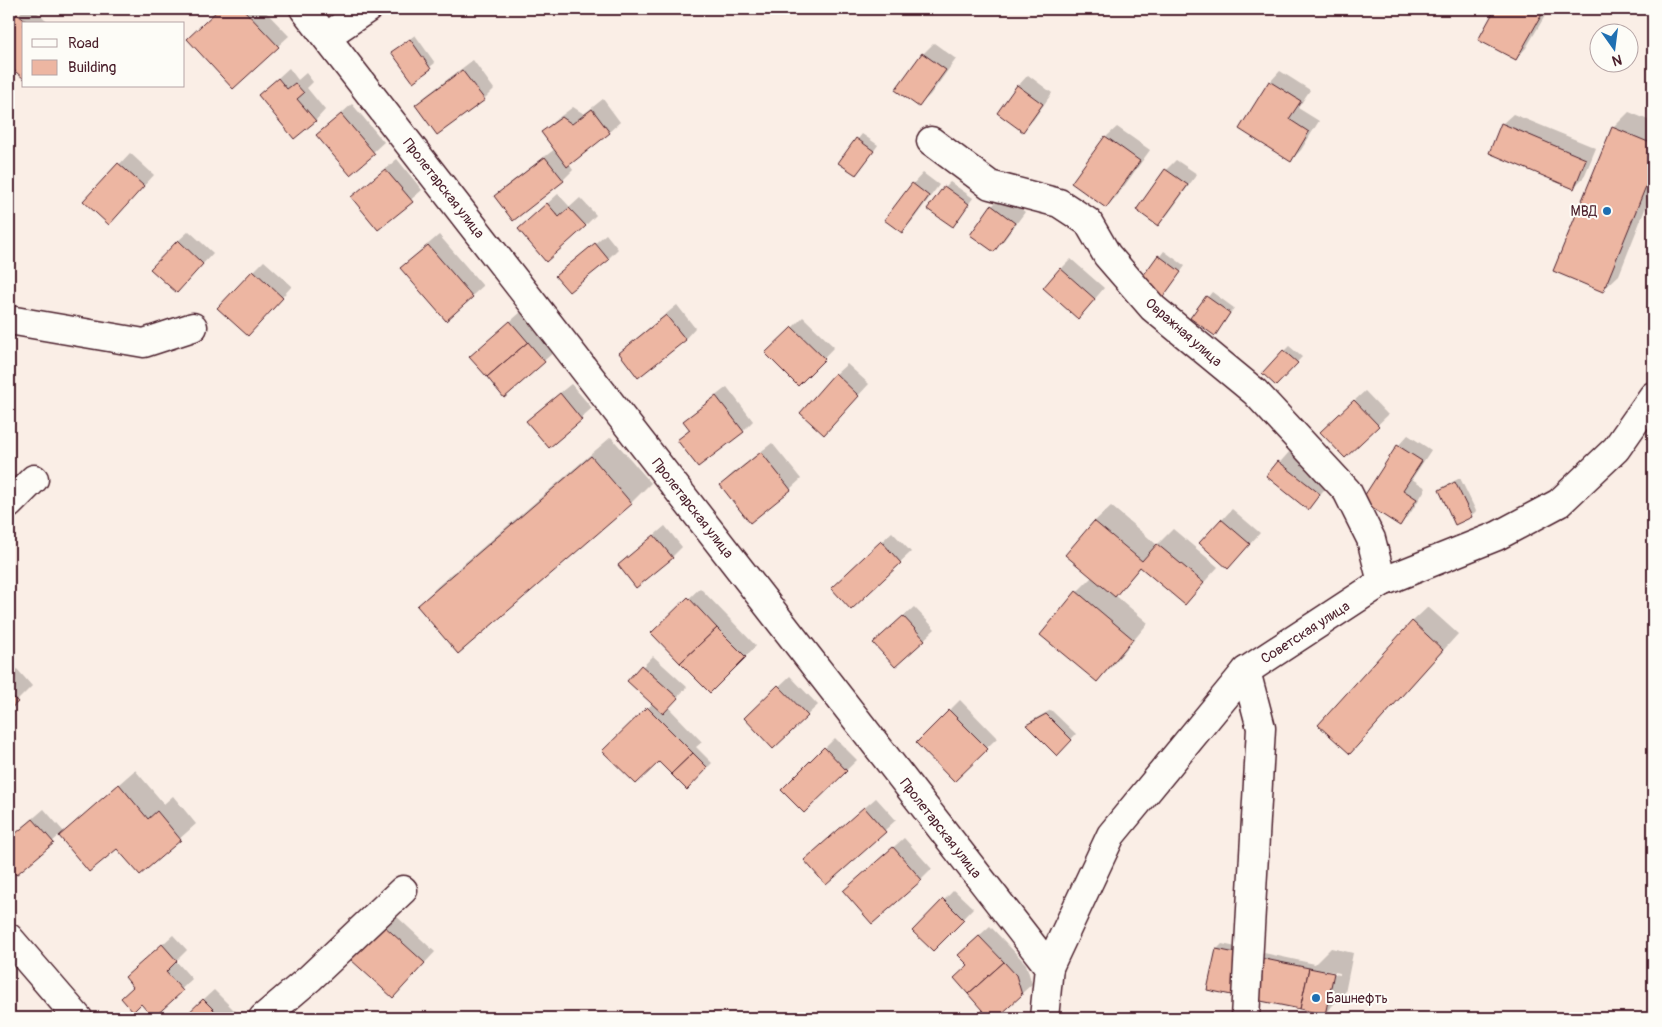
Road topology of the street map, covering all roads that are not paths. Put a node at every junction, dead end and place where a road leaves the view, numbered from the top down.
1 (304, 9) edge
2 (367, 9) edge
3 (327, 36) junction
4 (931, 141) dead end
5 (9, 320) edge
6 (193, 328) dead end
7 (1653, 396) edge
8 (34, 478) dead end
9 (9, 504) edge
10 (1382, 582) junction
11 (1246, 671) junction
12 (403, 890) dead end
13 (9, 938) edge
14 (1049, 967) junction
15 (78, 1018) edge
16 (263, 1018) edge
17 (1044, 1018) edge
18 (1245, 1018) edge

1 - 3 street, Пролетарская улица
2 - 3 street
3 - 14 street, Пролетарская улица
4 - 10 street, Овражная улица
5 - 6 street
7 - 10 street, Советская улица
8 - 9 street
10 - 11 street, Советская улица
11 - 14 street, Советская улица
11 - 18 street
12 - 16 street
13 - 15 street
14 - 17 street

